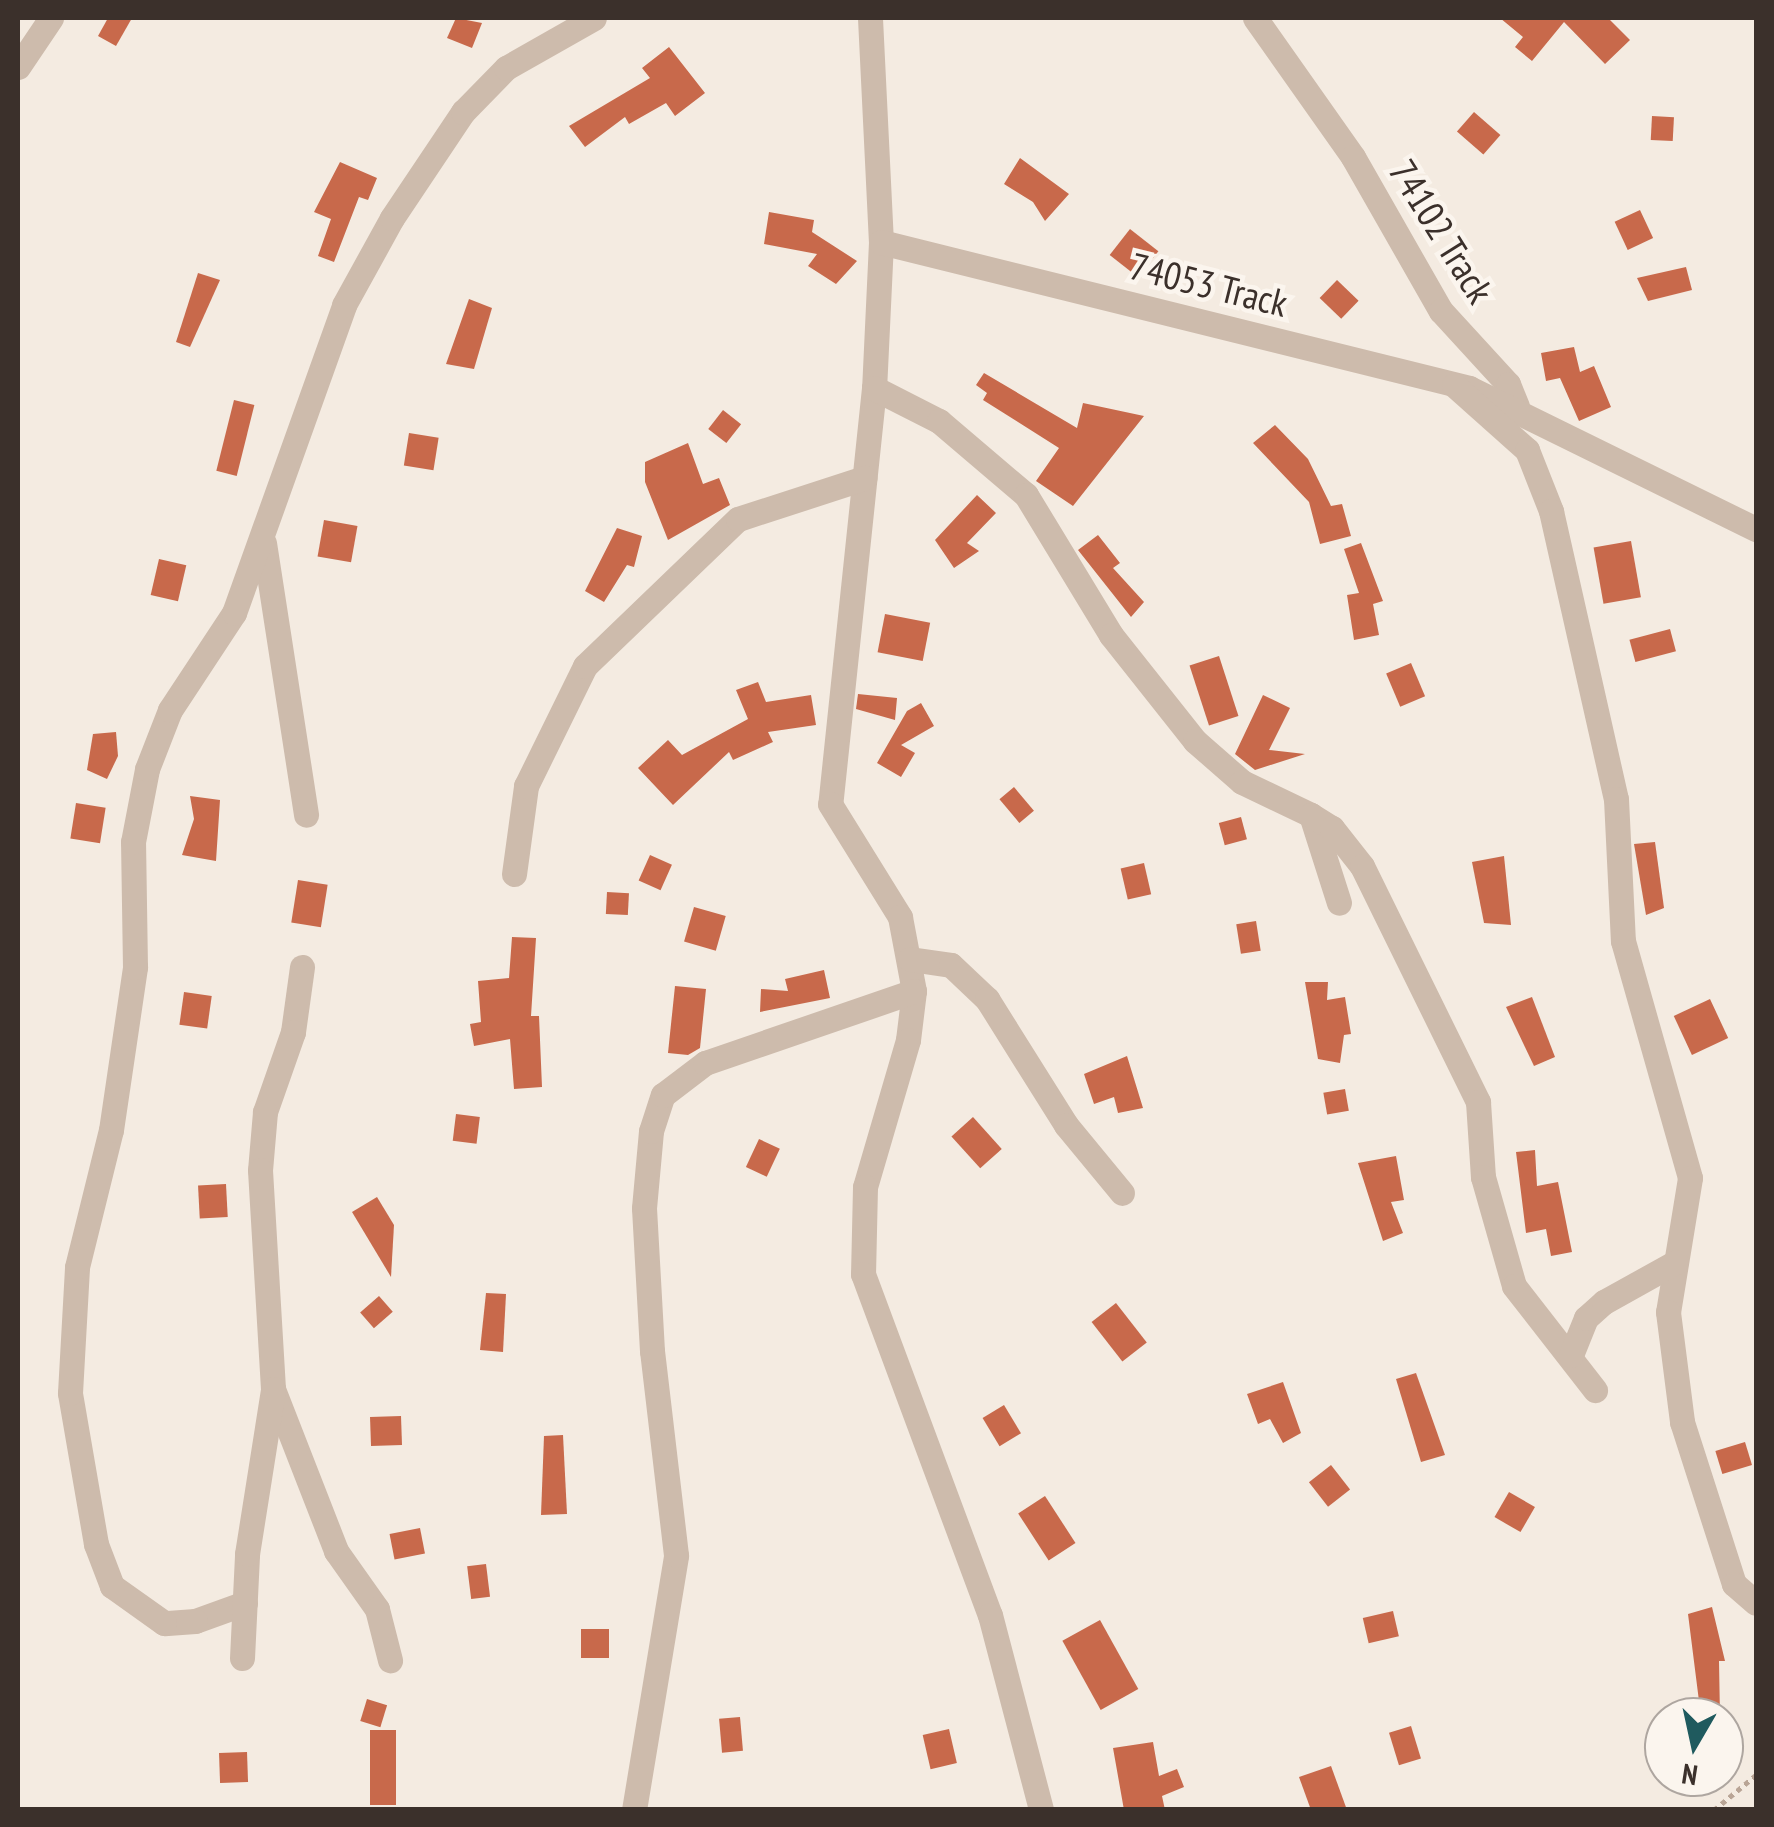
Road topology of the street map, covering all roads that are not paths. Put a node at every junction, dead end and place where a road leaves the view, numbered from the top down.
1 (51, 18) edge
2 (594, 18) edge
3 (870, 18) edge
4 (1255, 18) edge
5 (18, 67) edge
6 (880, 242) junction
7 (1454, 386) junction
8 (874, 388) junction
9 (1517, 406) junction
10 (864, 478) junction
11 (1756, 529) edge
12 (264, 538) junction
13 (306, 815) dead end
14 (1311, 815) junction
15 (514, 874) dead end
16 (1338, 903) dead end
17 (910, 959) junction
18 (302, 967) dead end
19 (914, 991) junction
20 (1122, 1194) dead end
21 (1676, 1262) junction
22 (1571, 1355) junction
23 (273, 1389) junction
24 (1595, 1390) dead end
25 (245, 1602) junction
26 (1756, 1603) edge
27 (242, 1658) dead end
28 (390, 1660) dead end
29 (634, 1810) edge
30 (1040, 1810) edge

1 - 5 street
2 - 12 street
3 - 6 street
4 - 9 street, 74102 Track
6 - 7 street, 74053 Track
6 - 8 street
7 - 9 street, 74053 Track
7 - 21 street
8 - 10 street
8 - 14 street
9 - 11 street, 74102 Track
10 - 15 street
10 - 17 street
12 - 13 street
12 - 25 street
14 - 16 street
14 - 22 street
17 - 19 street
17 - 20 street
18 - 23 street
19 - 29 street
19 - 30 street
21 - 22 street
21 - 26 street
22 - 24 street
23 - 25 street
23 - 28 street
25 - 27 street

